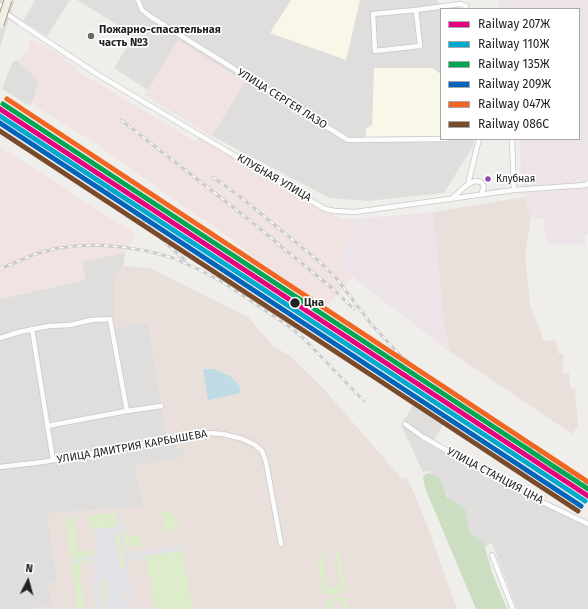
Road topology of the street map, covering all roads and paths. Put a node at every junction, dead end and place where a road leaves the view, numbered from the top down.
1 (8, 0) edge
2 (138, 0) edge
3 (0, 5) edge
4 (466, 8) edge
5 (416, 10) junction
6 (0, 25) edge
7 (440, 139) edge
8 (479, 140) edge
9 (512, 140) edge
10 (468, 184) junction
11 (588, 184) edge
12 (514, 190) junction
13 (481, 195) junction
14 (450, 199) junction
15 (32, 329) junction
16 (0, 338) edge
17 (161, 406) dead end
18 (127, 411) junction
19 (404, 424) dead end
20 (48, 426) junction
21 (53, 460) junction
22 (0, 467) edge
23 (588, 524) edge
24 (281, 544) dead end
25 (492, 555) dead end
26 (513, 609) edge

1 - 6 main road, bridge
2 - 7 street, УЛИЦА СЕРГЕЯ ЛАЗО
3 - 14 street, КЛУБНАЯ УЛИЦА
4 - 5 street
5 - 5 street
8 - 10 street
9 - 12 street
10 - 13 street
10 - 14 street
11 - 12 street, КЛУБНАЯ УЛИЦА
12 - 13 street, КЛУБНАЯ УЛИЦА
13 - 14 street, КЛУБНАЯ УЛИЦА
15 - 16 street
15 - 18 street
15 - 20 street
17 - 18 street
18 - 20 street
19 - 23 street, УЛИЦА СТАНЦИЯ ЦНА
20 - 21 street
21 - 22 street, УЛИЦА ДМИТРИЯ КАРБЫШЕВА
21 - 24 street, УЛИЦА ДМИТРИЯ КАРБЫШЕВА
25 - 26 street

